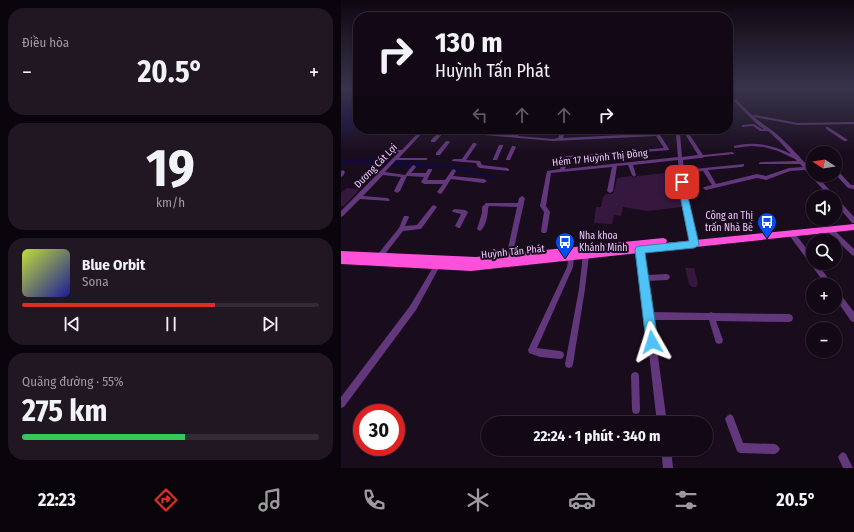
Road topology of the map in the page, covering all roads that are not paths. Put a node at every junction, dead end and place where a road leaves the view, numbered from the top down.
1 (745, 110) edge
2 (749, 110) edge
3 (755, 116) junction
4 (854, 123) edge
5 (743, 126) dead end
6 (764, 126) junction
7 (828, 129) dead end
8 (770, 130) junction
9 (419, 134) edge
10 (440, 134) edge
11 (488, 134) edge
12 (563, 134) edge
13 (678, 134) joint
14 (687, 134) edge
15 (658, 135) junction
16 (516, 136) joint
17 (561, 139) junction
18 (846, 140) dead end
19 (433, 141) dead end
20 (447, 142) dead end
21 (475, 144) dead end
22 (501, 146) dead end
23 (514, 147) dead end
24 (736, 147) dead end
25 (390, 150) dead end
26 (403, 151) junction
27 (438, 154) dead end
28 (732, 154) dead end
29 (702, 157) junction
30 (798, 158) junction
31 (395, 159) junction
32 (426, 159) dead end
33 (495, 159) dead end
34 (681, 159) junction
35 (454, 160) dead end
36 (508, 160) dead end
37 (463, 161) junction
38 (802, 162) junction
39 (761, 163) dead end
40 (630, 164) junction
41 (615, 166) junction
42 (742, 166) dead end
43 (414, 167) dead end
44 (806, 167) edge
45 (806, 168) edge
46 (430, 170) dead end
47 (507, 170) dead end
48 (562, 170) junction
49 (705, 170) junction
50 (454, 171) dead end
51 (681, 172) junction
52 (381, 173) junction
53 (426, 175) junction
54 (633, 175) dead end
55 (450, 177) junction
56 (842, 178) edge
57 (484, 181) dead end
58 (446, 182) junction
59 (820, 182) edge
60 (715, 186) junction
61 (852, 187) edge
62 (706, 188) dead end
63 (827, 190) edge
64 (397, 191) dead end
65 (610, 191) dead end
66 (440, 192) dead end
67 (358, 197) junction
68 (522, 198) dead end
69 (387, 200) dead end
70 (520, 205) junction
71 (341, 206) edge
72 (434, 207) dead end
73 (349, 208) junction
74 (842, 208) edge
75 (455, 211) dead end
76 (341, 215) edge
77 (406, 216) dead end
78 (854, 221) edge
79 (458, 226) dead end
80 (854, 227) edge
81 (401, 229) junction
82 (480, 229) dead end
83 (544, 230) dead end
84 (830, 230) junction
85 (791, 233) junction
86 (693, 241) junction
87 (640, 250) junction
88 (806, 252) edge
89 (854, 253) edge
90 (341, 254) edge
91 (380, 256) junction
92 (586, 256) junction
93 (509, 257) junction
94 (571, 257) junction
95 (341, 260) edge
96 (439, 263) junction
97 (667, 277) dead end
98 (644, 278) junction
99 (842, 302) edge
100 (649, 316) junction
101 (711, 316) junction
102 (789, 318) dead end
103 (854, 318) edge
104 (719, 340) dead end
105 (560, 355) dead end
106 (569, 364) dead end
107 (635, 376) dead end
108 (341, 404) edge
109 (636, 410) dead end
110 (661, 416) edge
111 (730, 419) dead end
112 (775, 449) dead end
113 (667, 456) edge
114 (843, 457) dead end
115 (668, 468) edge
116 (848, 468) edge

1 - 6 street
2 - 3 street
3 - 4 street
3 - 6 street
5 - 8 street
6 - 8 street
7 - 18 street
8 - 30 street
9 - 26 street, Dương Cát Lợi
10 - 19 street
11 - 16 street
12 - 17 street
13 - 15 street
13 - 34 street
14 - 29 street
15 - 17 street
15 - 48 street
16 - 17 street
20 - 27 street
21 - 37 street
22 - 33 street
23 - 36 street
24 - 30 street
25 - 26 street
26 - 31 street, Dương Cát Lợi
28 - 29 street, Hẻm 17 Huỳnh Thị Đồng
29 - 34 street, Hẻm 17 Huỳnh Thị Đồng
30 - 38 street
31 - 32 street
31 - 52 street, Dương Cát Lợi
34 - 40 street, Hẻm 17 Huỳnh Thị Đồng
34 - 51 street
35 - 37 street
37 - 47 street
38 - 39 street
38 - 44 street
40 - 41 street, Hẻm 17 Huỳnh Thị Đồng
40 - 54 street
41 - 48 street, Hẻm 17 Huỳnh Thị Đồng
41 - 65 street
42 - 49 street
43 - 53 street
45 - 60 street
46 - 53 street
48 - 83 street, Hẻm 17 Huỳnh Thị Đồng
49 - 51 street
49 - 60 street
50 - 55 street
51 - 86 street
52 - 64 street
52 - 67 street, Dương Cát Lợi
53 - 58 street
55 - 57 street
55 - 58 street
56 - 61 street
58 - 66 street
59 - 63 street
60 - 62 street
67 - 69 street
67 - 73 street, Dương Cát Lợi
68 - 70 street
70 - 82 street
70 - 93 street
71 - 73 street
72 - 81 street
73 - 76 street, Dương Cát Lợi
74 - 78 street
75 - 79 street
77 - 81 street
78 - 86 main road, Huỳnh Tấn Phát
80 - 84 main road, Huỳnh Tấn Phát
81 - 91 street
84 - 85 main road, Huỳnh Tấn Phát
84 - 89 street
85 - 86 main road, Huỳnh Tấn Phát
85 - 88 street
86 - 87 main road, Huỳnh Tấn Phát
86 - 93 main road, Huỳnh Tấn Phát
87 - 92 main road, Huỳnh Tấn Phát
87 - 98 street
90 - 91 main road, Huỳnh Tấn Phát
91 - 96 main road, Huỳnh Tấn Phát
92 - 94 main road, Huỳnh Tấn Phát
92 - 106 street
93 - 96 main road, Huỳnh Tấn Phát
94 - 96 main road, Huỳnh Tấn Phát
94 - 105 street
95 - 96 main road, Huỳnh Tấn Phát
96 - 108 street
97 - 98 street
98 - 100 street
99 - 103 street
100 - 101 street
100 - 110 street
101 - 102 street
101 - 104 street
107 - 109 street
111 - 112 street
113 - 115 street
114 - 116 street

